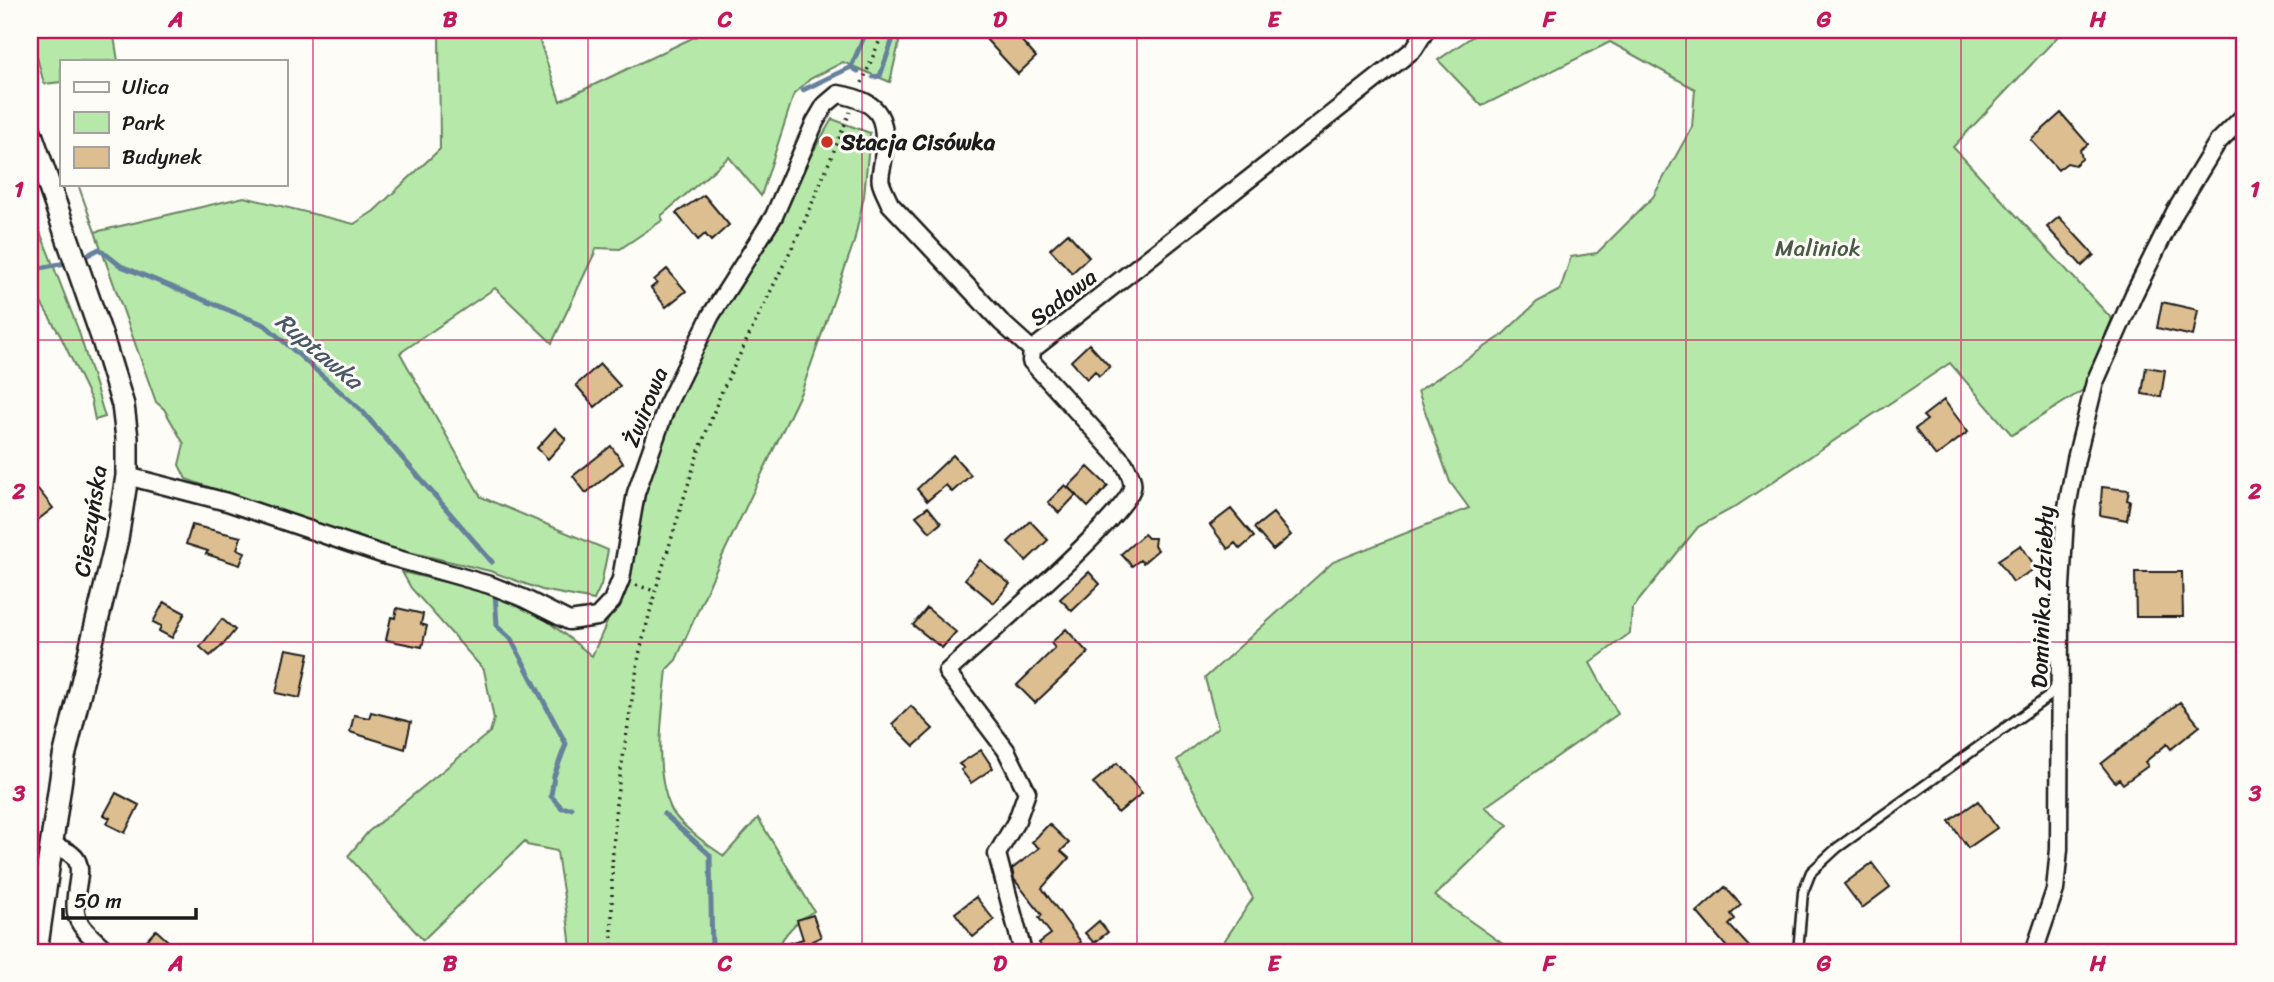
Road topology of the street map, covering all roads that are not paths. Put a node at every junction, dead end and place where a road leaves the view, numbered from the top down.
1 (1426, 30) edge
2 (2244, 116) edge
3 (32, 125) edge
4 (1032, 350) junction
5 (127, 476) junction
6 (2060, 677) junction
7 (50, 845) junction
8 (36, 952) edge
9 (108, 952) edge
10 (1023, 952) edge
11 (1798, 952) edge
12 (2034, 952) edge

1 - 4 street, Sadowa
2 - 6 street, Dominika Zdziebły
3 - 5 main road, Cieszyńska
4 - 5 street, Żwirowa
4 - 10 street, Sadowa
5 - 7 main road, Cieszyńska
6 - 11 lane
6 - 12 street, Dominika Zdziebły
7 - 8 main road, Cieszyńska
7 - 9 street

